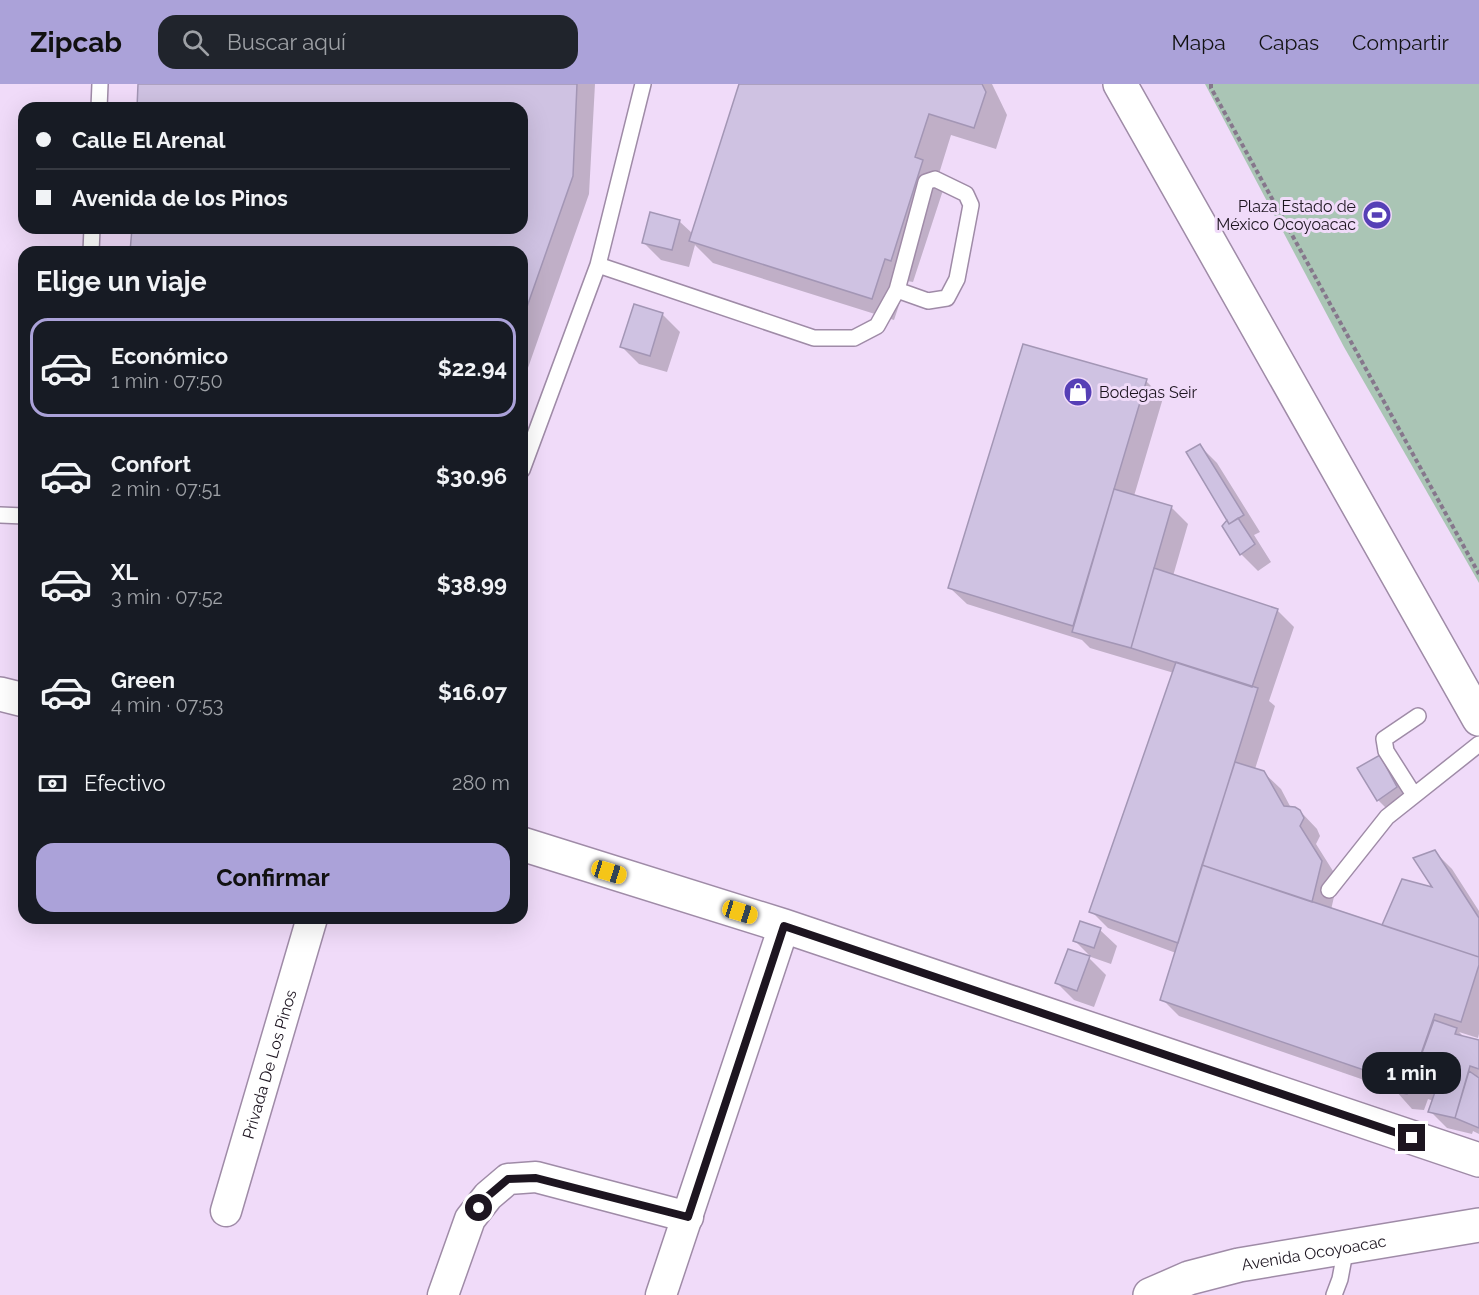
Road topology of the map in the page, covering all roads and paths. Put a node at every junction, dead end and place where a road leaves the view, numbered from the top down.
1 (100, 84) edge
2 (643, 84) edge
3 (1120, 84) edge
4 (1211, 84) edge
5 (99, 102) edge
6 (597, 265) junction
7 (897, 290) junction
8 (528, 454) edge
9 (0, 515) edge
10 (18, 516) edge
11 (1479, 574) edge
12 (0, 694) edge
13 (18, 698) edge
14 (1418, 716) dead end
15 (1479, 719) edge
16 (1479, 744) edge
17 (1414, 795) junction
18 (528, 846) edge
19 (1329, 890) dead end
20 (310, 924) edge
21 (784, 926) junction
22 (1479, 1161) edge
23 (226, 1211) dead end
24 (688, 1217) junction
25 (1479, 1226) edge
26 (1346, 1247) junction
27 (443, 1295) edge
28 (661, 1295) edge
29 (1150, 1295) edge
30 (1334, 1295) edge

1 - 5 lane
2 - 6 lane
3 - 15 street
4 - 11 path
6 - 7 lane
6 - 8 lane
7 - 7 lane
9 - 10 lane
12 - 13 street
14 - 17 lane
16 - 17 lane
17 - 19 lane
18 - 21 street
20 - 23 street, Privada De Los Pinos
21 - 22 street
21 - 24 street
24 - 27 street
24 - 28 street
25 - 26 street, Avenida Ocoyoacac
26 - 29 street, Avenida Ocoyoacac
26 - 30 lane

